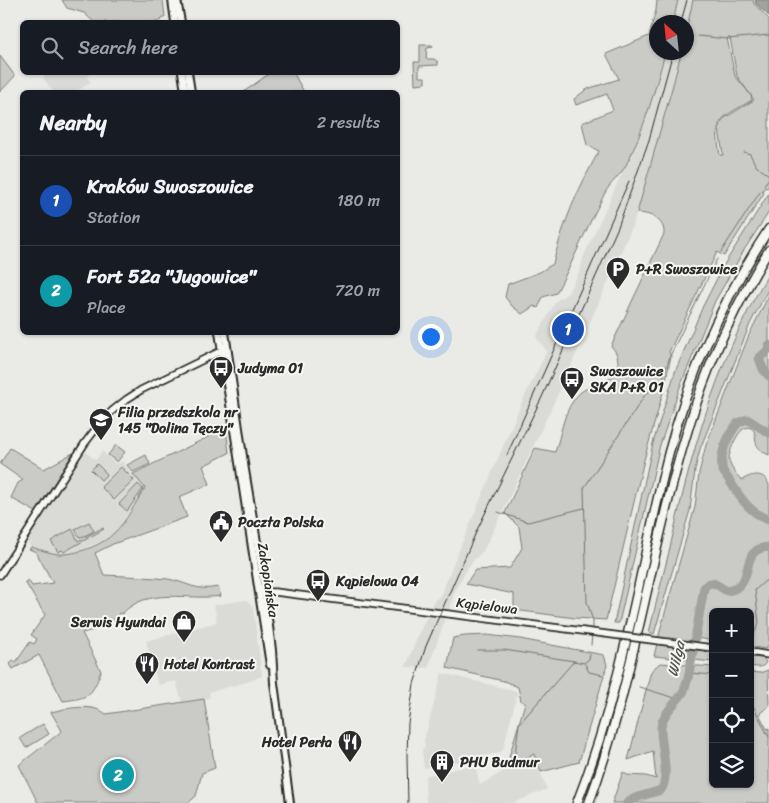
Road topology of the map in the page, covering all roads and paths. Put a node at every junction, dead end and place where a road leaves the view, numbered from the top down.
1 (172, 0) edge
2 (178, 0) edge
3 (175, 20) edge
4 (181, 20) edge
5 (182, 75) edge
6 (188, 75) edge
7 (185, 90) edge
8 (191, 90) edge
9 (769, 229) edge
10 (769, 250) edge
11 (220, 335) edge
12 (225, 335) edge
13 (224, 349) junction
14 (0, 575) edge
15 (261, 592) junction
16 (709, 647) edge
17 (754, 653) edge
18 (769, 655) edge
19 (290, 803) edge
20 (577, 803) edge
21 (588, 803) edge

1 - 3 main road
2 - 4 main road
5 - 7 main road
6 - 8 main road
9 - 20 highway
10 - 21 highway
11 - 13 main road, Zakopiańska
12 - 13 main road, Zakopiańska
13 - 14 street
13 - 15 main road, Zakopiańska
15 - 16 street, Kąpielowa, bridge
15 - 19 main road, Zakopiańska
17 - 18 street

